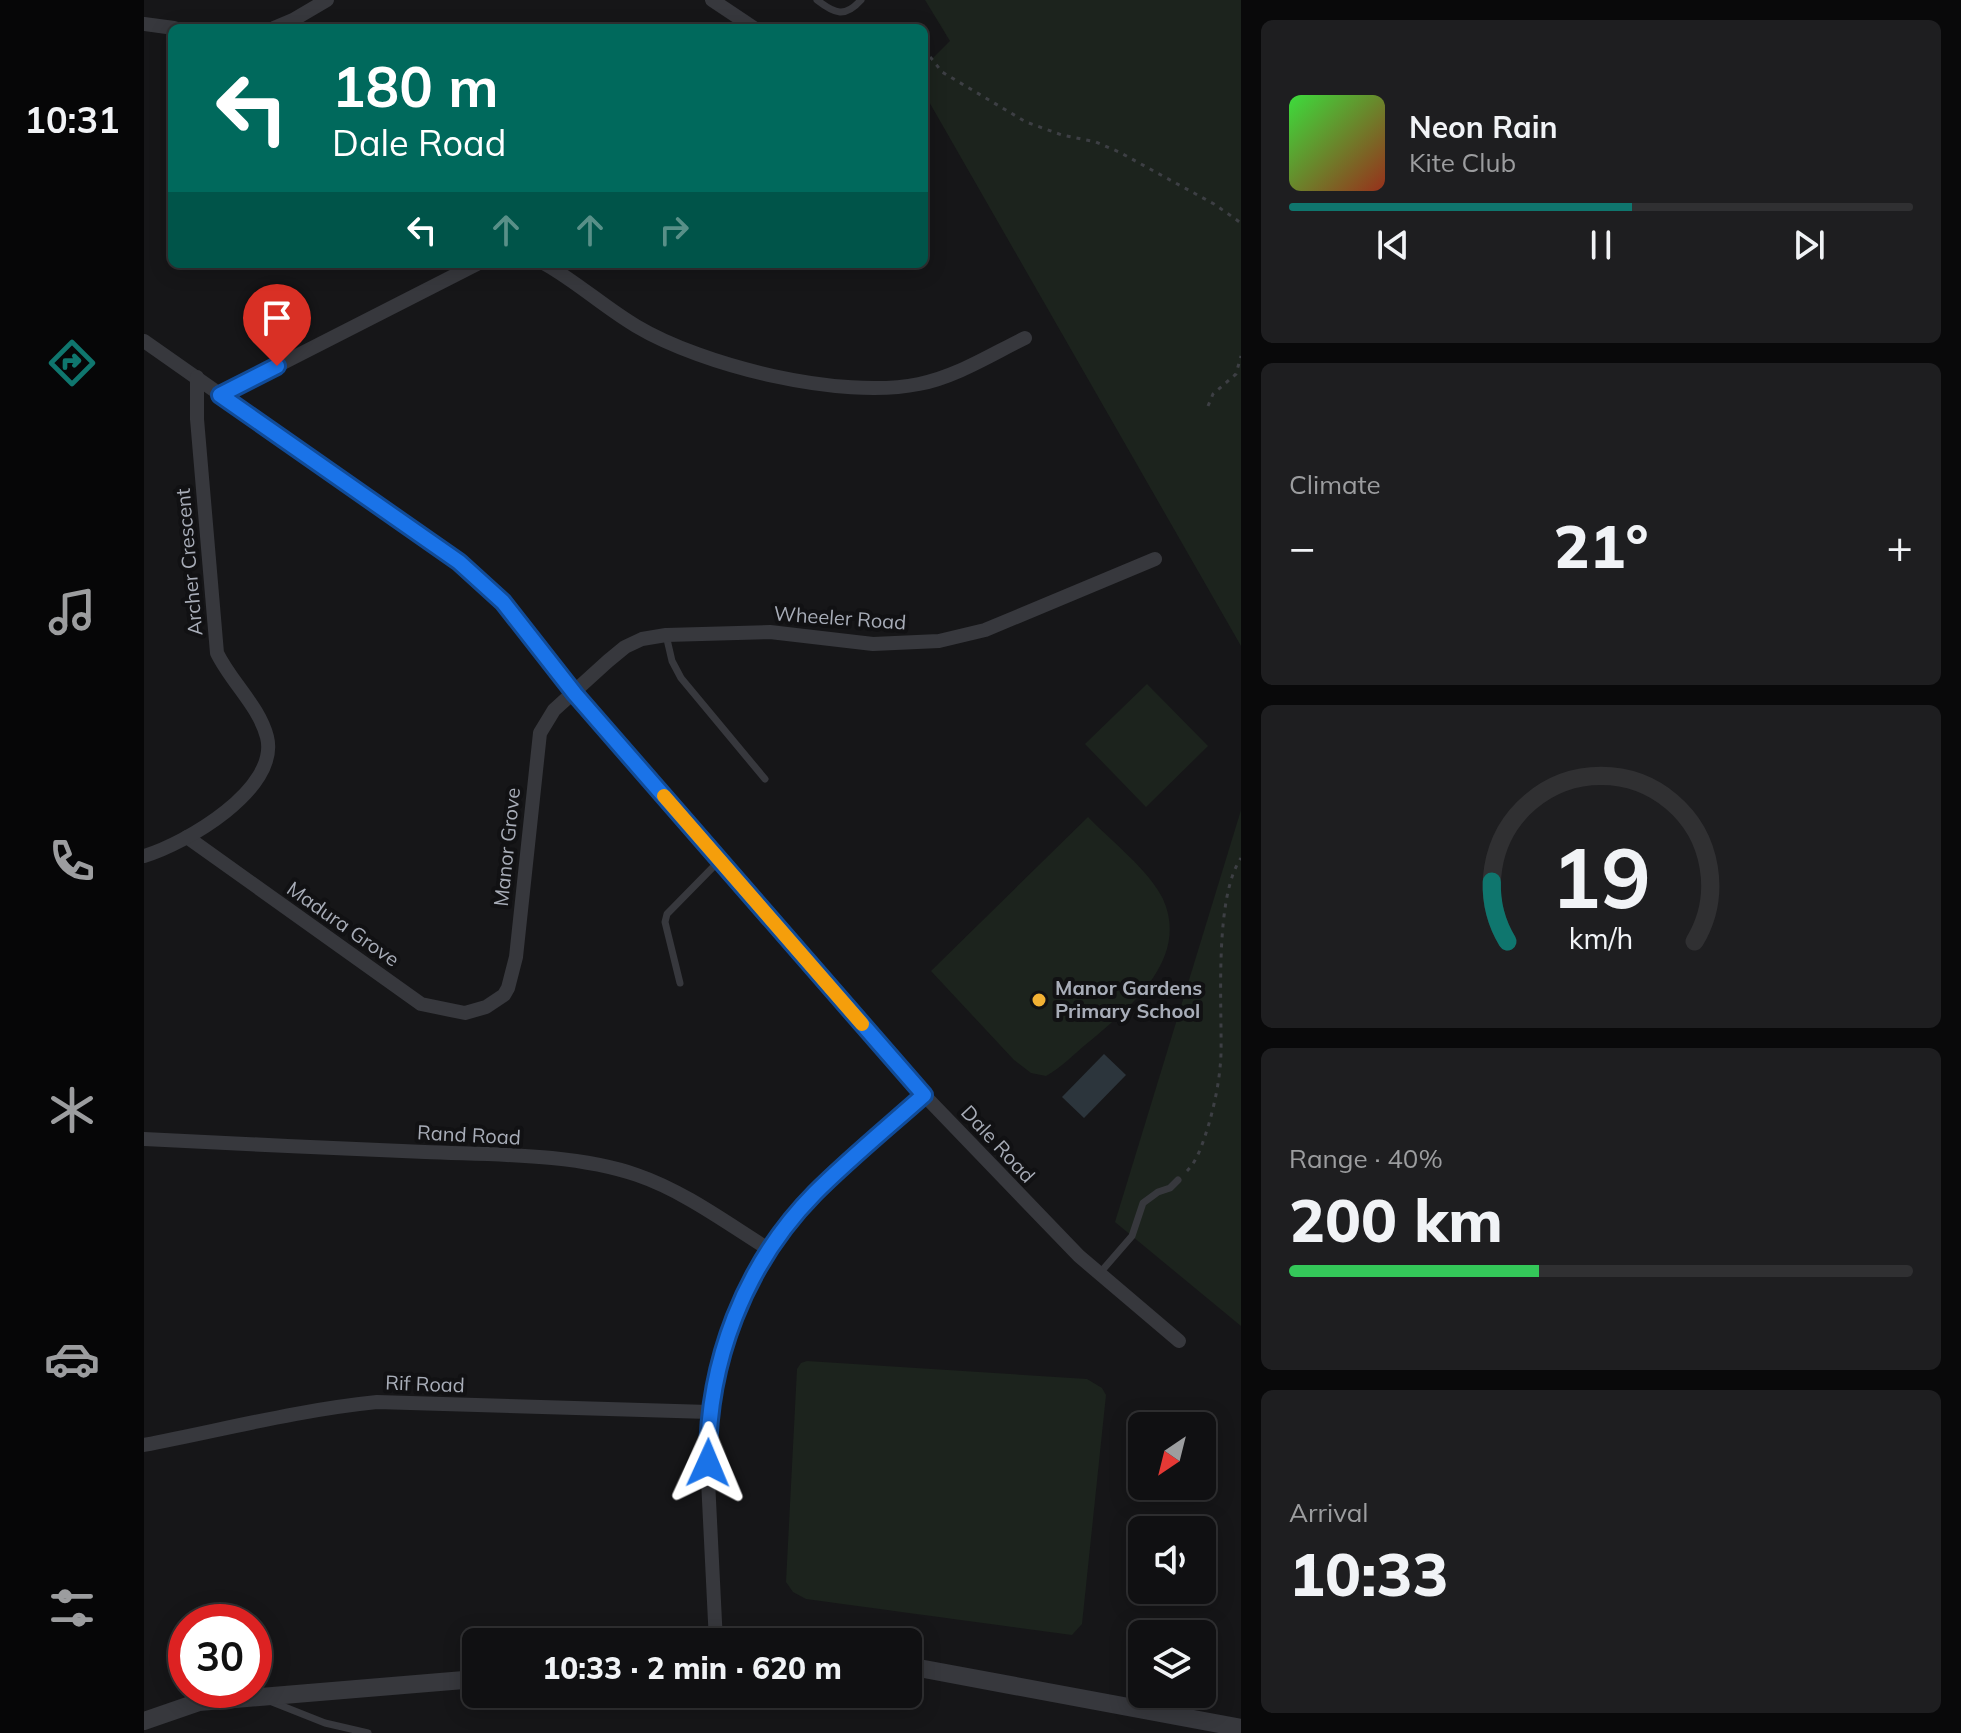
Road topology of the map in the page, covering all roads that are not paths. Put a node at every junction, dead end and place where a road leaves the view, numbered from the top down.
1 (327, 0) edge
2 (712, 0) edge
3 (817, 0) edge
4 (861, 0) edge
5 (144, 24) edge
6 (284, 24) edge
7 (748, 24) edge
8 (168, 27) edge
9 (469, 268) edge
10 (551, 268) edge
11 (1025, 338) dead end
12 (144, 341) edge
13 (197, 377) junction
14 (220, 395) junction
15 (1155, 559) dead end
16 (666, 635) junction
17 (575, 694) junction
18 (765, 779) dead end
19 (187, 837) junction
20 (144, 856) edge
21 (720, 860) junction
22 (680, 983) dead end
23 (486, 1007) joint
24 (924, 1095) junction
25 (144, 1139) edge
26 (1178, 1180) road end
27 (770, 1250) junction
28 (1099, 1274) junction
29 (1179, 1341) dead end
30 (709, 1412) junction
31 (144, 1445) edge
32 (715, 1628) edge
33 (922, 1669) edge
34 (462, 1680) edge
35 (272, 1695) edge
36 (272, 1703) edge
37 (182, 1708) edge
38 (144, 1721) edge
39 (1241, 1728) edge
40 (368, 1733) edge

1 - 6 street
2 - 7 street
3 - 4 lane
5 - 8 street
9 - 14 street
10 - 11 street
12 - 13 street, Dale Road
13 - 14 street, Dale Road
13 - 19 street, Archer Crescent
14 - 17 street, Dale Road
15 - 16 street, Wheeler Road
16 - 17 street, Wheeler Road
16 - 18 lane
17 - 21 street, Dale Road
17 - 23 street, Manor Grove
19 - 20 street, Archer Crescent
19 - 23 street, Madura Grove
21 - 22 lane
21 - 24 street, Dale Road
24 - 27 street
24 - 28 street, Dale Road
25 - 27 street, Rand Road
26 - 28 lane
27 - 30 street
28 - 29 street, Dale Road
30 - 31 street, Rif Road
30 - 32 street
33 - 39 street
34 - 35 street
36 - 40 lane
37 - 38 street

